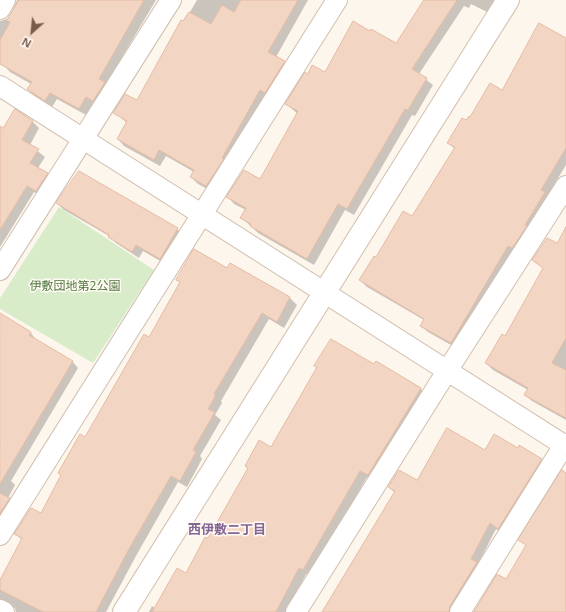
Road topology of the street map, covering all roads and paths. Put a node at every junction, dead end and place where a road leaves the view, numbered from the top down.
1 (6, 0) edge
2 (171, 0) edge
3 (337, 0) edge
4 (508, 0) edge
5 (0, 9) edge
6 (0, 86) edge
7 (83, 139) junction
8 (566, 186) edge
9 (202, 214) junction
10 (0, 270) edge
11 (324, 291) junction
12 (447, 370) junction
13 (565, 444) edge
14 (0, 535) edge
15 (0, 610) edge
16 (4, 612) edge
17 (124, 612) edge
18 (296, 612) edge
19 (460, 612) edge

1 - 5 street
2 - 7 street
3 - 9 street
4 - 11 street
6 - 7 street
7 - 9 street
7 - 10 street
8 - 12 street
9 - 11 street
9 - 14 street
11 - 12 street
11 - 17 street
12 - 13 street
12 - 18 street
13 - 19 street
15 - 16 street

